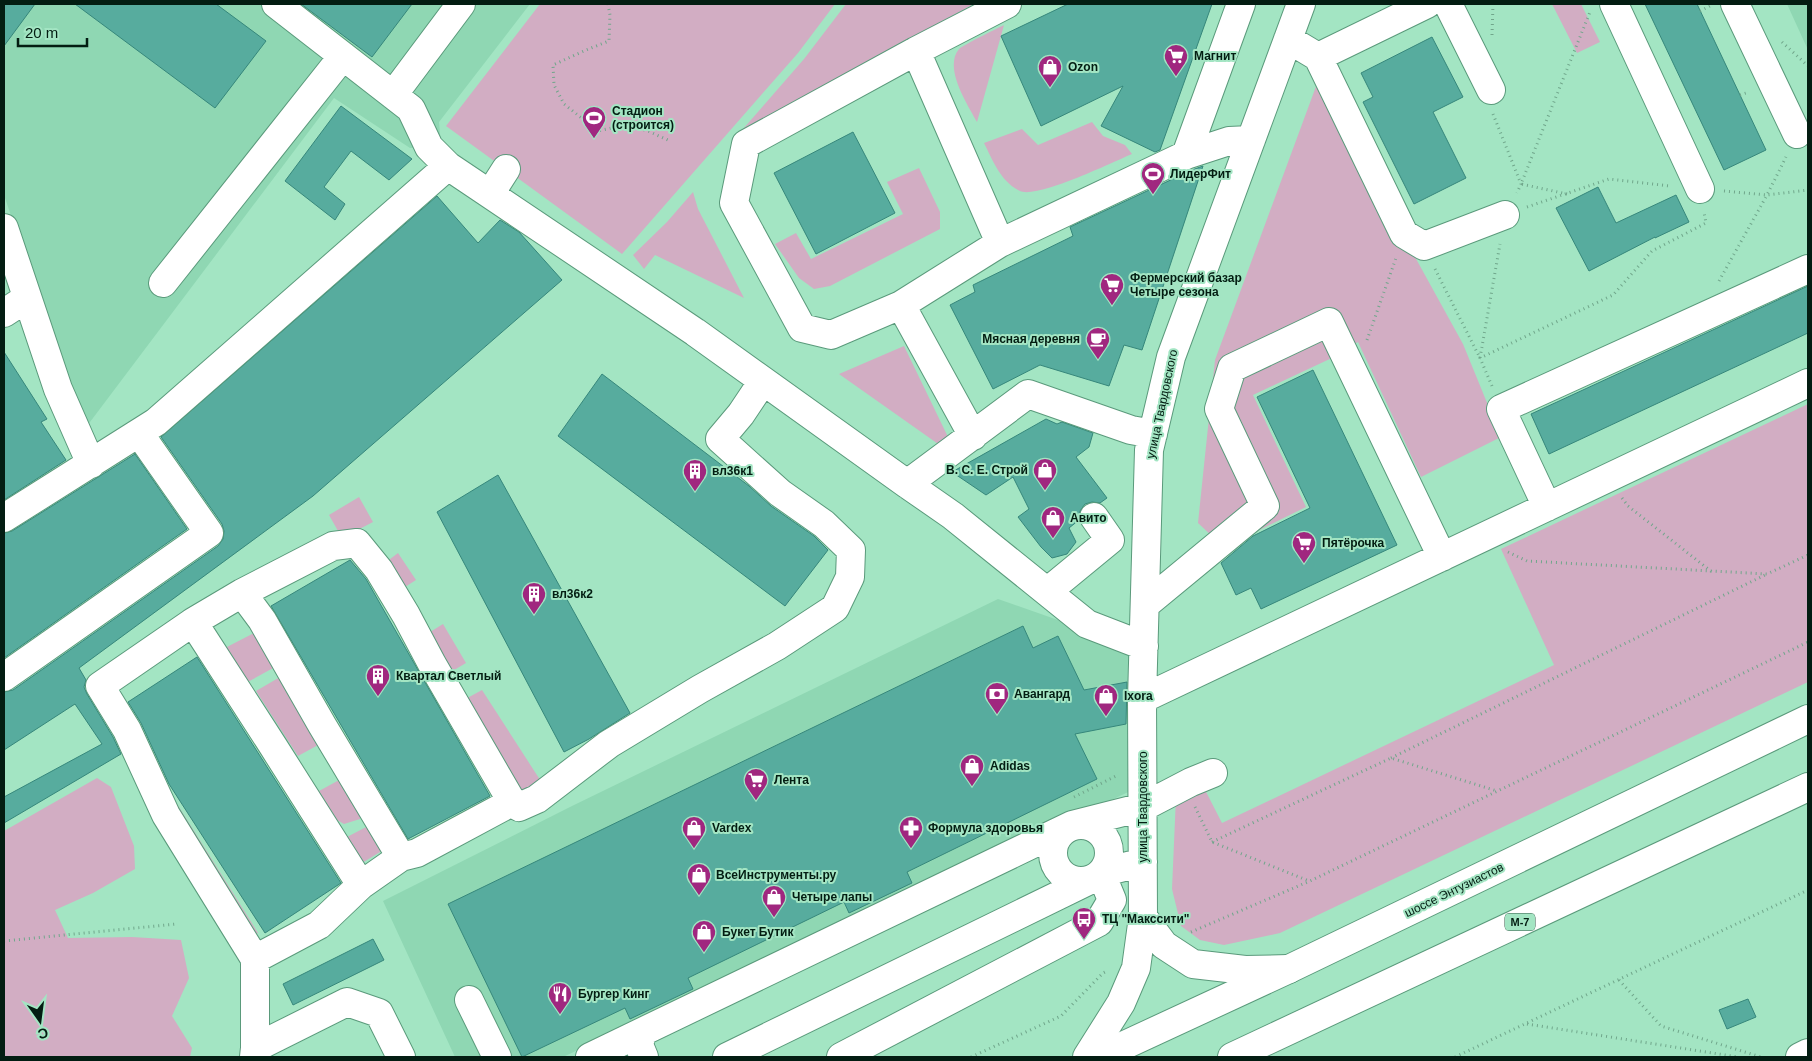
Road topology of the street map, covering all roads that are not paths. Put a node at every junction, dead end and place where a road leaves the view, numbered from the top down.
1 (276, 4) edge
2 (461, 4) edge
3 (1007, 4) edge
4 (1241, 4) edge
5 (1301, 4) edge
6 (1427, 4) edge
7 (1448, 4) edge
8 (1614, 4) edge
9 (1735, 4) edge
10 (1288, 39) junction
11 (916, 50) junction
12 (343, 56) junction
13 (1318, 57) junction
14 (1491, 90) road end
15 (393, 95) junction
16 (1797, 134) road end
17 (1251, 140) junction
18 (1186, 155) junction
19 (448, 166) junction
20 (506, 169) dead end
21 (1700, 189) road end
22 (490, 194) junction
23 (1506, 215) road end
24 (4, 233) edge
25 (1000, 242) junction
26 (1808, 269) edge
27 (162, 283) dead end
28 (27, 298) junction
29 (901, 305) junction
30 (4, 312) edge
31 (764, 381) junction
32 (1808, 383) edge
33 (139, 433) junction
34 (1153, 434) junction
35 (972, 436) junction
36 (91, 464) junction
37 (907, 484) junction
38 (1547, 506) junction
39 (1094, 517) dead end
40 (4, 518) edge
41 (1442, 557) junction
42 (1048, 591) junction
43 (242, 593) junction
44 (1145, 605) junction
45 (193, 622) junction
46 (1144, 646) junction
47 (4, 676) edge
48 (1142, 699) junction
49 (1808, 719) edge
50 (1213, 773) dead end
51 (1808, 787) edge
52 (512, 802) junction
53 (1143, 807) junction
54 (1069, 813) junction
55 (401, 857) junction
56 (1143, 862) junction
57 (1097, 876) junction
58 (361, 885) junction
59 (1143, 917) junction
60 (256, 959) junction
61 (1289, 969) junction
62 (469, 1000) dead end
63 (643, 1045) edge
64 (255, 1053) edge
65 (1808, 1053) edge
66 (401, 1057) edge
67 (497, 1057) edge
68 (590, 1057) edge
69 (727, 1057) edge
70 (841, 1057) edge
71 (1087, 1057) edge
72 (1099, 1057) edge
73 (1232, 1057) edge
74 (1800, 1057) edge

1 - 12 main road
2 - 15 main road
3 - 11 main road
4 - 18 main road
5 - 10 main road, улица Твардовского
6 - 13 main road
7 - 14 main road
8 - 21 main road
9 - 16 main road
10 - 13 main road
10 - 17 main road, улица Твардовского
11 - 25 main road
11 - 29 main road
12 - 15 main road
12 - 27 main road
13 - 23 main road
15 - 19 main road
17 - 18 main road
17 - 34 main road, улица Твардовского
18 - 25 main road
19 - 22 main road
19 - 33 main road
20 - 22 main road
22 - 31 main road
24 - 28 main road
25 - 29 main road
26 - 38 main road
28 - 30 main road
28 - 36 main road
29 - 35 main road
31 - 37 main road
31 - 52 main road
32 - 38 main road
33 - 36 main road
33 - 47 main road
34 - 35 main road
34 - 44 main road, улица Твардовского
35 - 37 main road
36 - 40 main road
37 - 42 main road
38 - 41 main road
39 - 42 main road
41 - 44 main road
41 - 48 main road
42 - 46 main road
43 - 45 main road
43 - 52 main road
43 - 55 main road
44 - 46 main road, улица Твардовского
45 - 58 main road
45 - 60 main road
46 - 48 main road, улица Твардовского
48 - 53 main road, улица Твардовского
49 - 61 main road, шоссе Энтузиастов
50 - 53 main road
51 - 73 main road, М-7
52 - 55 main road
53 - 54 main road
53 - 56 main road, улица Твардовского
54 - 57 main road
54 - 57 main road
54 - 63 main road
55 - 58 main road
56 - 57 main road
56 - 59 main road, улица Твардовского
57 - 69 main road
57 - 70 main road
58 - 60 main road
59 - 61 main road
59 - 71 main road, улица Твардовского
60 - 64 main road
61 - 72 main road, шоссе Энтузиастов
62 - 67 main road
63 - 68 main road
64 - 66 main road
65 - 74 main road

